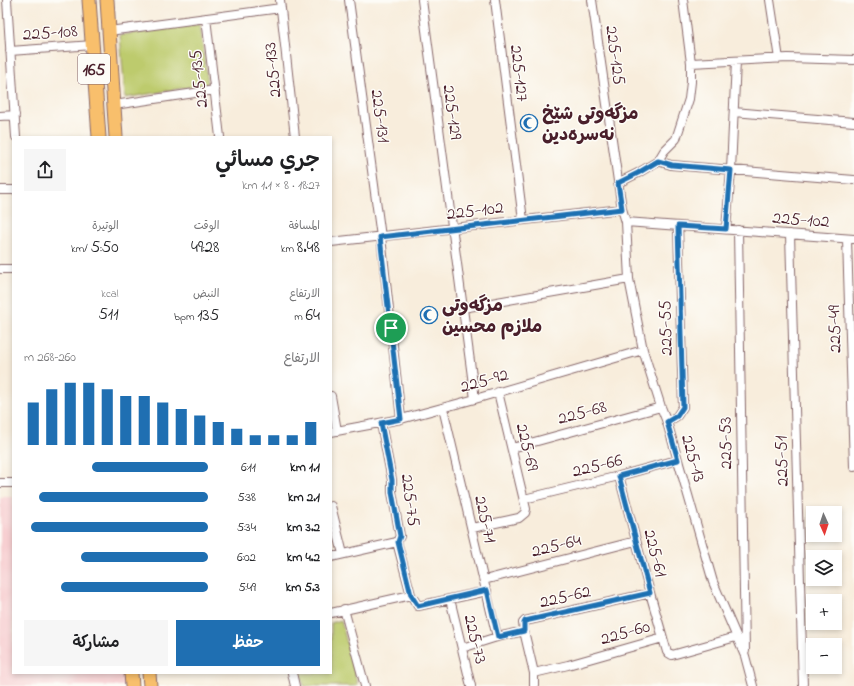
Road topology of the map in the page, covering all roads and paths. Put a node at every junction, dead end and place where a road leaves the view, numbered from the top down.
1 (7, 0) edge
2 (90, 0) edge
3 (107, 0) edge
4 (349, 0) edge
5 (422, 0) edge
6 (495, 0) edge
7 (592, 0) edge
8 (683, 0) edge
9 (770, 0) edge
10 (280, 4) edge
11 (206, 18) junction
12 (108, 31) junction
13 (93, 45) junction
14 (10, 51) junction
15 (779, 59) junction
16 (854, 60) edge
17 (736, 61) junction
18 (691, 63) junction
19 (113, 89) junction
20 (96, 90) junction
21 (215, 90) junction
22 (114, 105) junction
23 (734, 112) junction
24 (0, 116) edge
25 (15, 116) junction
26 (854, 122) edge
27 (16, 136) edge
28 (99, 136) edge
29 (116, 136) edge
30 (220, 136) edge
31 (295, 136) edge
32 (658, 161) junction
33 (731, 170) junction
34 (854, 180) edge
35 (618, 183) junction
36 (0, 190) edge
37 (12, 190) edge
38 (622, 209) junction
39 (523, 220) junction
40 (626, 222) junction
41 (678, 226) junction
42 (453, 228) junction
43 (726, 229) junction
44 (738, 230) junction
45 (790, 234) junction
46 (380, 237) junction
47 (850, 239) edge
48 (332, 242) edge
49 (12, 268) edge
50 (0, 269) edge
51 (629, 279) junction
52 (463, 308) junction
53 (643, 350) junction
54 (498, 392) junction
55 (475, 399) junction
56 (661, 407) junction
57 (332, 408) edge
58 (443, 408) junction
59 (401, 419) junction
60 (667, 422) junction
61 (381, 423) junction
62 (334, 432) edge
63 (512, 448) junction
64 (678, 460) junction
65 (854, 467) edge
66 (619, 476) junction
67 (0, 483) edge
68 (12, 483) edge
69 (524, 500) junction
70 (332, 510) edge
71 (472, 528) junction
72 (636, 541) junction
73 (398, 542) junction
74 (343, 554) junction
75 (332, 557) edge
76 (484, 580) junction
77 (487, 590) junction
78 (650, 593) junction
79 (411, 595) junction
80 (450, 599) junction
81 (344, 609) junction
82 (332, 613) edge
83 (524, 631) junction
84 (498, 637) junction
85 (736, 637) junction
86 (663, 638) junction
87 (462, 648) junction
88 (745, 656) junction
89 (534, 673) junction
90 (131, 674) edge
91 (149, 674) edge
92 (292, 674) edge
93 (132, 686) edge
94 (150, 686) edge
95 (295, 686) edge
96 (365, 686) edge
97 (471, 686) edge
98 (534, 686) edge
99 (753, 686) edge
100 (803, 686) edge

1 - 14 street
2 - 13 main road, 165
3 - 12 main road, 165
4 - 46 street, 225-131
5 - 42 street, 225-129
6 - 39 street, 225-127
7 - 35 street, 225-125
8 - 18 street
9 - 15 street
10 - 11 street
10 - 31 street, 225-133
11 - 12 street
11 - 21 street, 225-135
12 - 19 main road, 165
13 - 14 street, 225-108
13 - 20 main road, 165
14 - 25 street
15 - 16 street
15 - 17 street
17 - 18 street
17 - 23 street
18 - 32 street
19 - 20 main road
19 - 22 main road, 165
20 - 28 main road, 165
21 - 22 street
21 - 30 street, 225-135
22 - 29 main road, 165
23 - 26 street
23 - 33 street
24 - 25 street
25 - 27 street
32 - 33 street
32 - 35 street
33 - 34 street
33 - 43 street
35 - 38 street, 225-125
36 - 37 street
38 - 39 street, 225-102
38 - 40 street, 225-13
39 - 42 street, 225-102
40 - 41 street, 225-102
40 - 51 street, 225-13
41 - 43 street, 225-102
41 - 60 street, 225-55
42 - 46 street, 225-102
42 - 52 street, 225-129
43 - 44 street, 225-102
44 - 45 street, 225-102
44 - 88 street, 225-53
45 - 47 street, 225-102
45 - 100 street, 225-51
46 - 48 street, 225-102
46 - 59 street, 225-131
47 - 65 street, 225-49
49 - 50 street
51 - 52 street
51 - 53 street, 225-13
52 - 55 street, 225-129
53 - 54 street, 225-92
53 - 56 street, 225-13
54 - 55 street, 225-92
54 - 63 street, 225-69
55 - 58 street, 225-92
56 - 60 street, 225-13
56 - 63 street, 225-68
57 - 62 street
58 - 59 street, 225-92
58 - 71 street, 225-71
59 - 61 street, 225-92
60 - 64 street, 225-13
61 - 62 street, 225-92
61 - 73 street, 225-75
63 - 69 street, 225-69
64 - 66 street, 225-66
64 - 85 street, 225-13
66 - 69 street, 225-66
66 - 72 street, 225-61
67 - 68 street
69 - 71 street, 225-69
70 - 74 street
71 - 76 street, 225-71
72 - 76 street, 225-64
72 - 78 street, 225-61
73 - 74 street
73 - 79 street, 225-75
74 - 75 street
76 - 77 street, 225-71
77 - 80 street
77 - 84 street, 225-71
78 - 83 street, 225-62
78 - 86 street, 225-61
79 - 80 street, 225-75
79 - 81 street
80 - 87 street, 225-73
81 - 82 street
81 - 96 street
83 - 84 street, 225-62
83 - 89 street
84 - 87 street, 225-62
85 - 86 street, 225-60
85 - 88 street, 225-13
86 - 89 street, 225-60
87 - 97 street, 225-73
88 - 99 street, 225-13
89 - 98 street
90 - 93 main road
91 - 94 main road
92 - 95 street

